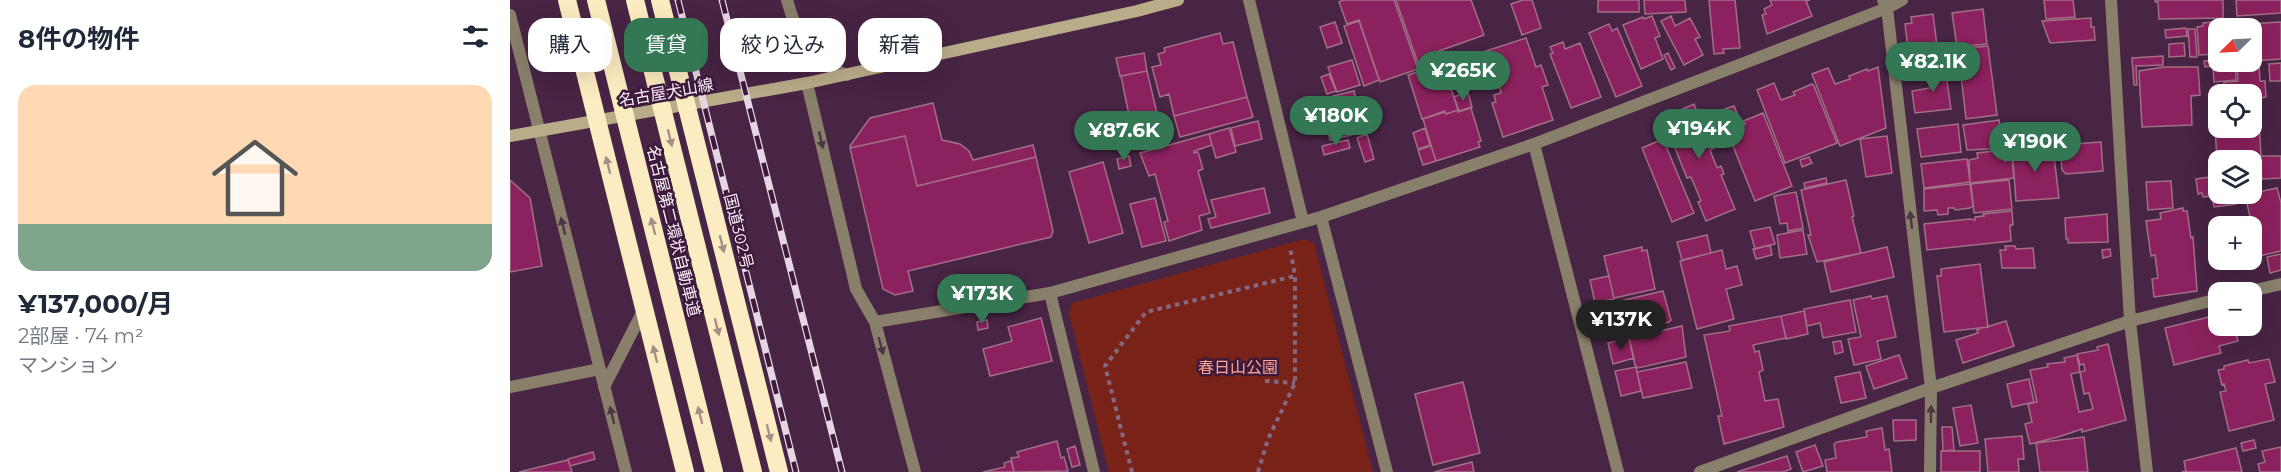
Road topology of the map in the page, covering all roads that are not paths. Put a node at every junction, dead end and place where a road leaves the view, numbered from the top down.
1 (567, 0) edge
2 (596, 0) edge
3 (635, 0) edge
4 (660, 0) edge
5 (788, 0) edge
6 (1178, 0) edge
7 (1249, 0) edge
8 (1902, 0) edge
9 (2111, 0) edge
10 (1885, 4) edge
11 (510, 15) edge
12 (847, 75) junction
13 (807, 83) junction
14 (687, 106) junction
15 (597, 120) junction
16 (539, 131) junction
17 (510, 136) edge
18 (1534, 144) junction
19 (1321, 217) junction
20 (1303, 222) junction
21 (2281, 284) edge
22 (2262, 288) edge
23 (1050, 292) junction
24 (2208, 302) edge
25 (644, 309) junction
26 (2130, 321) junction
27 (875, 322) junction
28 (600, 369) junction
29 (510, 387) edge
30 (604, 387) junction
31 (1931, 388) junction
32 (626, 472) edge
33 (685, 472) edge
34 (714, 472) edge
35 (753, 472) edge
36 (779, 472) edge
37 (915, 472) edge
38 (1094, 472) edge
39 (1387, 472) edge
40 (1618, 472) edge
41 (1700, 472) edge
42 (1930, 472) edge
43 (2147, 472) edge

1 - 15 highway
34 -> 2 highway, 名古屋第二環状自動車道, bridge
3 -> 35 highway, 名古屋第二環状自動車道, bridge
4 - 14 highway, 国道302号
5 - 12 street
6 - 12 main road, 名古屋犬山線
7 - 20 street
8 - 10 street
9 - 26 street
10 - 18 street
31 -> 10 street
11 - 16 street
12 - 13 main road, 名古屋犬山線
13 - 14 main road, 名古屋犬山線
13 -> 27 street
14 - 15 main road, 名古屋犬山線
14 -> 36 highway, 国道302号
15 - 16 main road, 名古屋犬山線
25 -> 15 highway
16 - 17 main road, 名古屋犬山線
28 -> 16 street
18 - 19 street
18 - 40 street
19 - 20 street
19 - 39 street
20 - 23 street
21 - 22 street
23 - 27 street
23 - 38 street
24 - 26 street
25 - 30 street
33 -> 25 highway
26 - 31 street
26 - 43 street
27 -> 37 street
28 - 29 street
28 - 30 street
32 -> 30 street
31 - 41 street
42 -> 31 street

